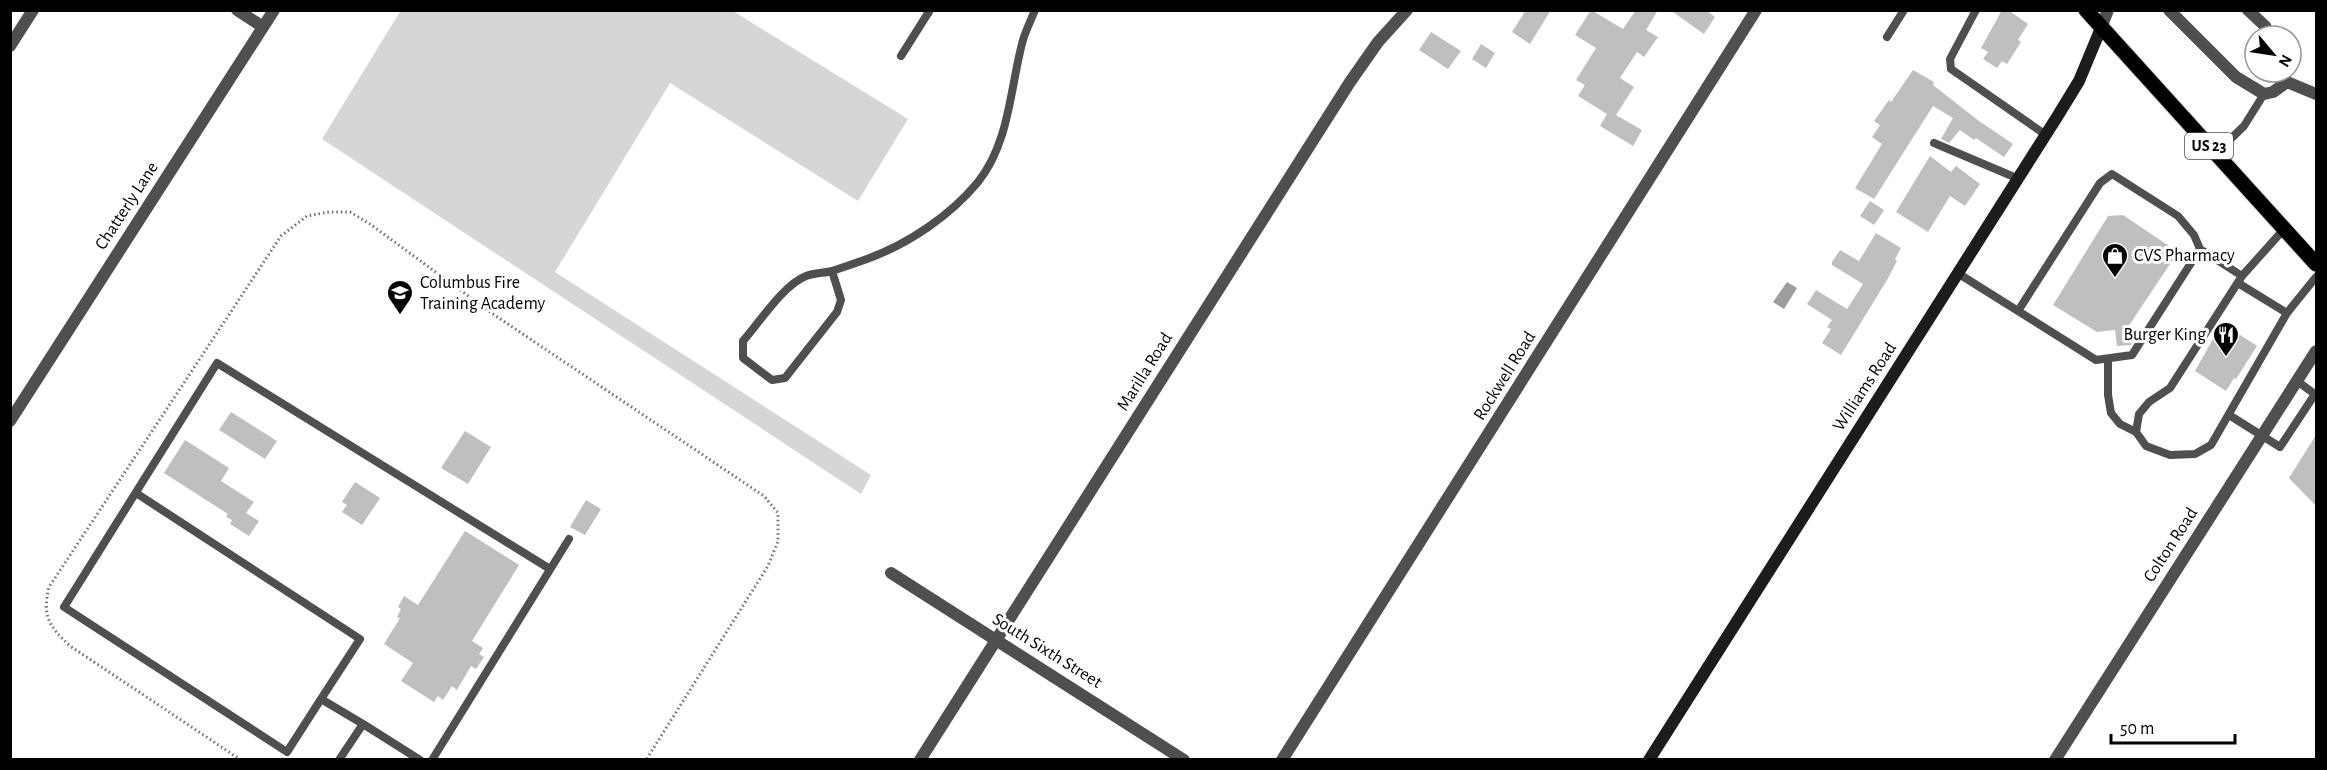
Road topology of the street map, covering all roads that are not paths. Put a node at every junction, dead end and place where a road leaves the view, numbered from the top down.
1 (33, 10) edge
2 (237, 10) edge
3 (274, 10) edge
4 (930, 10) edge
5 (1035, 10) edge
6 (1407, 10) edge
7 (1756, 10) edge
8 (1904, 10) edge
9 (1976, 10) edge
10 (2086, 10) edge
11 (2108, 10) edge
12 (2169, 10) edge
13 (2248, 10) edge
14 (2263, 24) edge
15 (263, 27) junction
16 (2101, 28) junction
17 (1887, 37) dead end
18 (10, 46) edge
19 (901, 56) dead end
20 (2280, 84) edge
21 (2298, 84) edge
22 (2264, 94) junction
23 (2316, 94) edge
24 (2046, 135) junction
25 (1934, 143) dead end
26 (2216, 153) junction
27 (2019, 179) junction
28 (2284, 228) junction
29 (2200, 249) junction
30 (2316, 264) edge
31 (832, 271) junction
32 (1959, 274) junction
33 (2316, 277) edge
34 (2240, 279) junction
35 (2018, 311) junction
36 (2287, 313) junction
37 (2316, 351) edge
38 (2108, 359) junction
39 (2297, 381) junction
40 (2316, 395) edge
41 (2229, 415) junction
42 (10, 421) edge
43 (2136, 432) junction
44 (2262, 435) junction
45 (135, 493) junction
46 (569, 539) dead end
47 (550, 568) junction
48 (891, 573) dead end
49 (995, 639) junction
50 (321, 699) junction
51 (363, 724) junction
52 (339, 759) edge
53 (420, 759) edge
54 (432, 759) edge
55 (920, 759) edge
56 (1184, 759) edge
57 (1282, 759) edge
58 (1648, 759) edge
59 (2055, 759) edge

1 - 18 street
2 - 15 street
3 - 15 street, Chatterly Lane
4 - 19 lane
5 - 31 lane
6 - 49 street, Marilla Road
7 - 57 street, Rockwell Road
8 - 17 lane
9 - 24 lane
10 - 16 main road, US 23
11 - 16 street
12 - 22 street
13 - 14 street
15 - 42 street, Chatterly Lane
16 - 24 main road, Williams Road
16 - 26 main road, US 23
20 - 22 street
21 - 23 street
22 - 26 lane
24 - 27 main road, Williams Road
25 - 27 lane
26 - 28 main road, US 23
27 - 32 main road, Williams Road
28 - 30 main road, US 23
28 - 34 lane
29 - 34 lane
29 - 35 lane
29 - 38 lane
31 - 31 lane
32 - 35 lane
32 - 58 main road, Williams Road
33 - 36 lane
34 - 36 lane
34 - 43 lane
35 - 38 lane
36 - 41 lane
37 - 39 street, Colton Road
38 - 43 lane
39 - 40 lane
39 - 44 street, Colton Road
40 - 44 lane
41 - 43 lane
41 - 44 lane
44 - 59 street, Colton Road
45 - 47 lane
45 - 50 lane
45 - 50 lane
46 - 47 lane
47 - 54 lane
48 - 49 street, South Sixth Street
49 - 55 street, Marilla Road
49 - 56 street, South Sixth Street
50 - 51 lane
51 - 52 lane
51 - 53 lane

